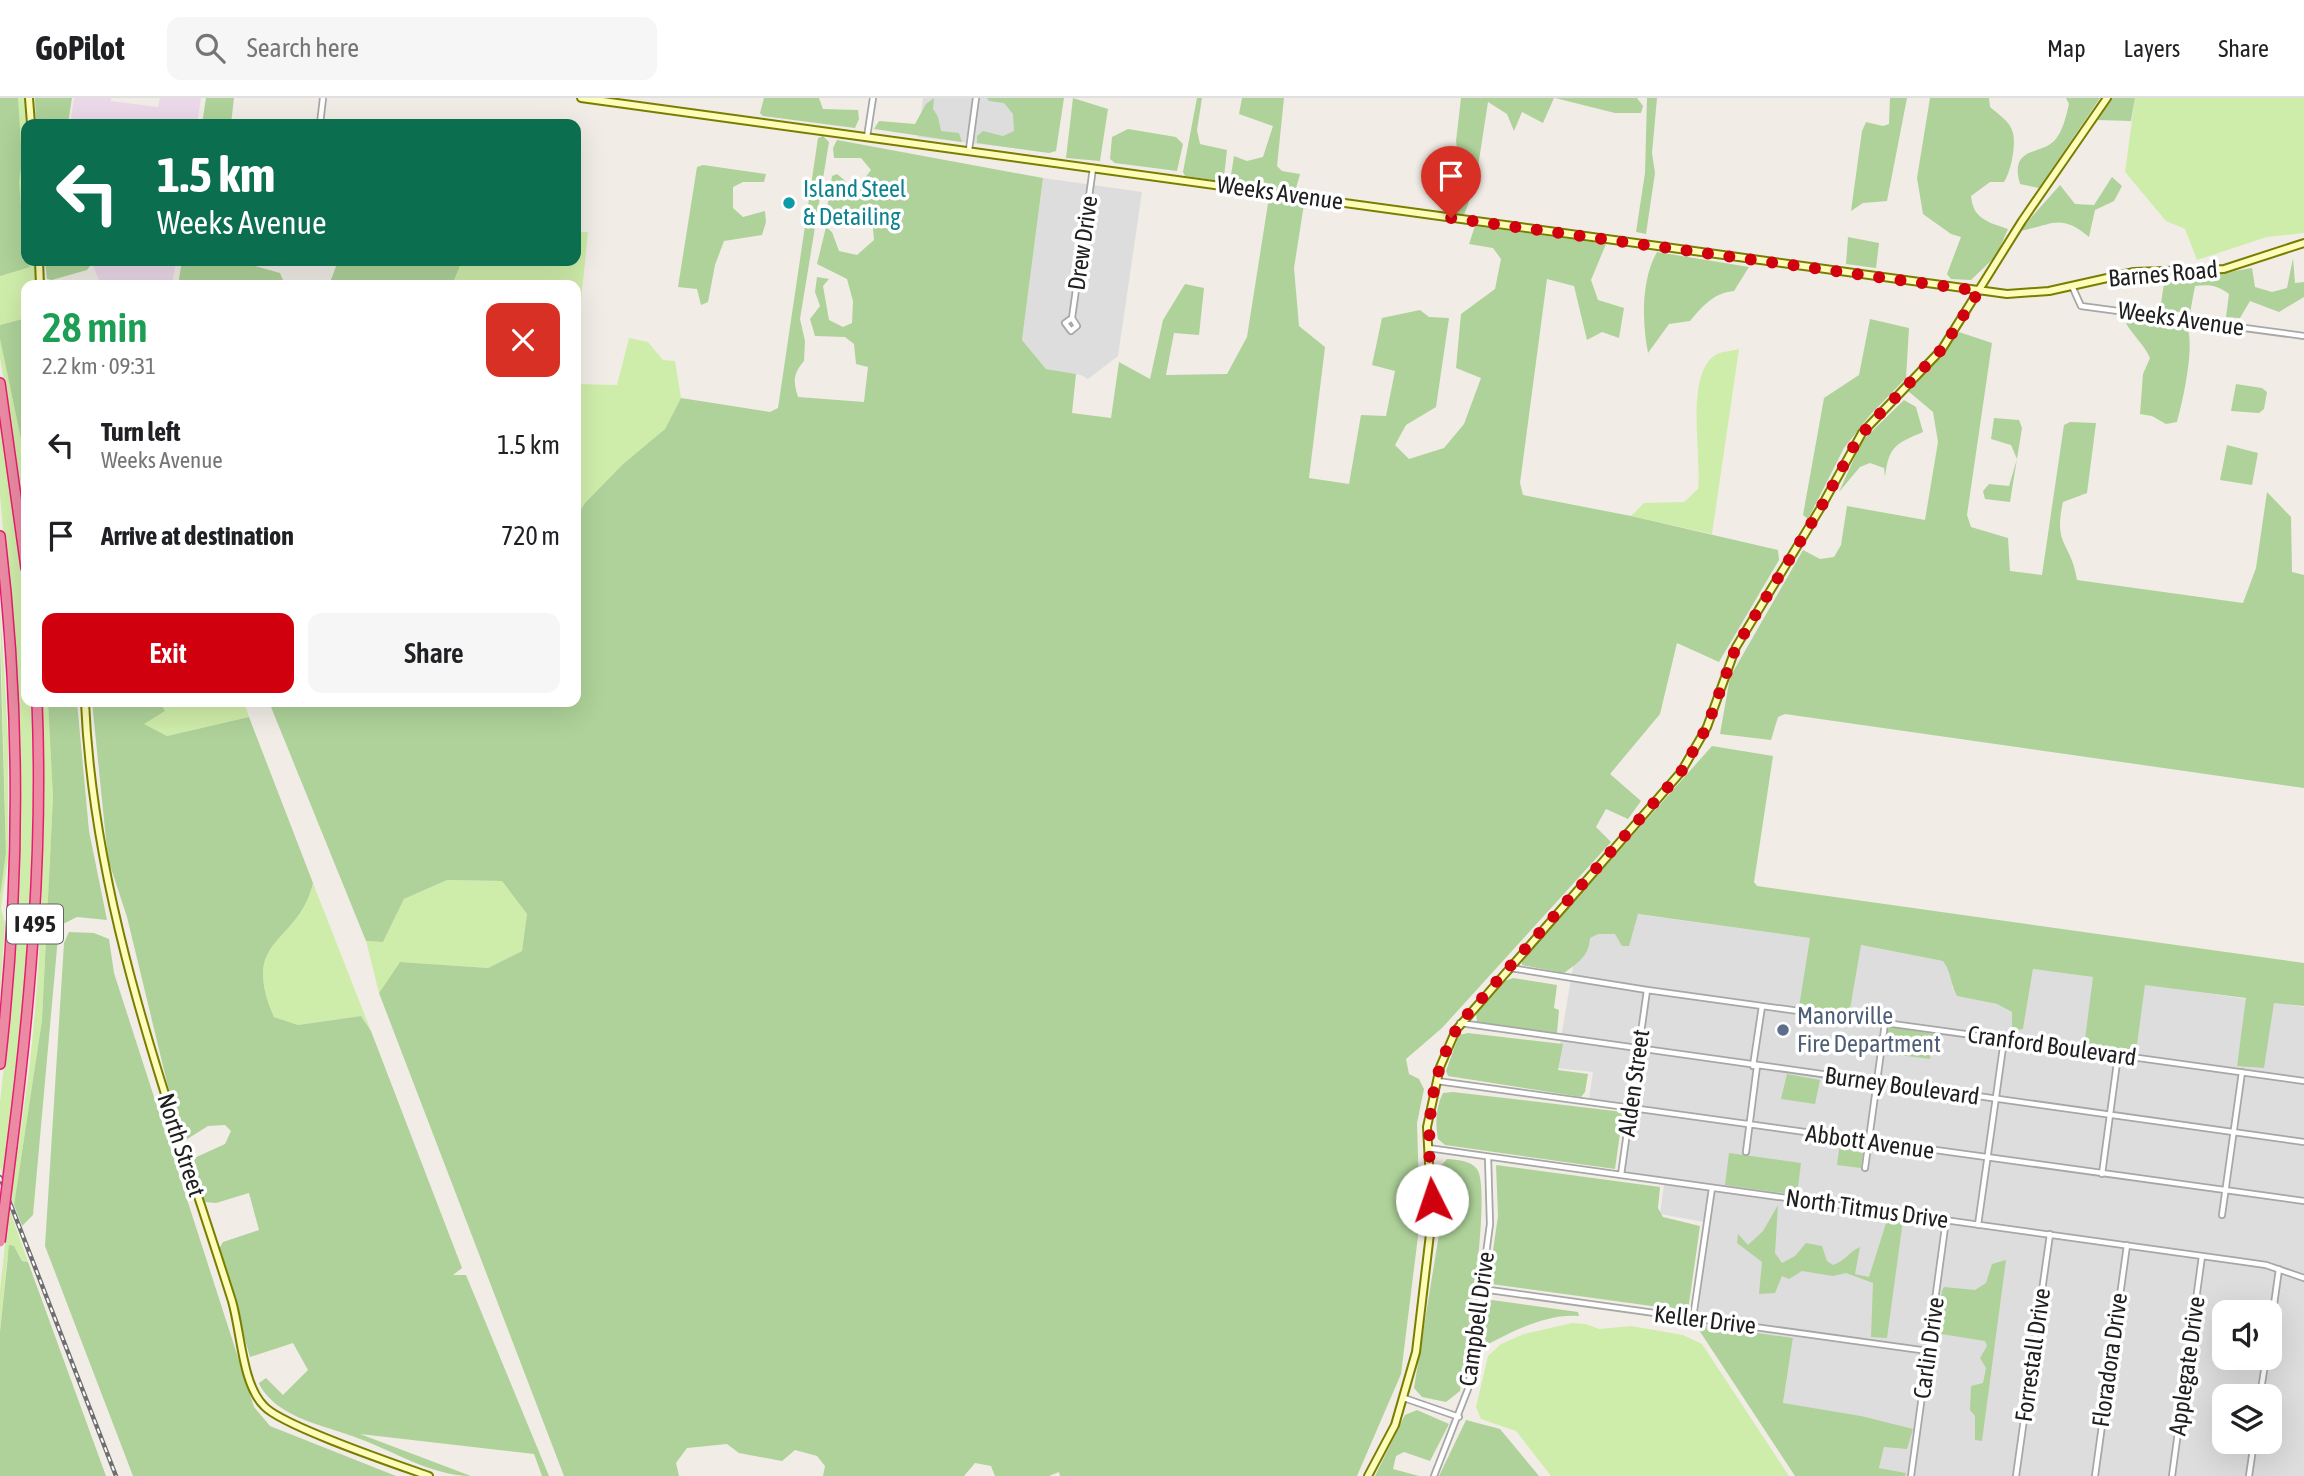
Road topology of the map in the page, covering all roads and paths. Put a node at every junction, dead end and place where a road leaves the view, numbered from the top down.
1 (29, 98) edge
2 (323, 98) edge
3 (581, 98) edge
4 (873, 98) edge
5 (976, 98) edge
6 (2107, 98) edge
7 (31, 119) edge
8 (321, 119) edge
9 (867, 137) junction
10 (969, 150) junction
11 (1093, 168) junction
12 (2304, 243) edge
13 (2072, 286) junction
14 (1979, 291) junction
15 (1072, 318) dead end
16 (2304, 336) edge
17 (0, 383) edge
18 (21, 532) edge
19 (0, 536) edge
20 (37, 707) edge
21 (85, 707) edge
22 (1509, 968) junction
23 (1647, 990) junction
24 (1762, 1006) junction
25 (1460, 1023) junction
26 (1885, 1023) junction
27 (2004, 1040) junction
28 (1640, 1049) junction
29 (2118, 1055) junction
30 (0, 1065) edge
31 (1755, 1066) junction
32 (2242, 1072) junction
33 (1437, 1081) junction
34 (2304, 1081) edge
35 (1876, 1083) junction
36 (1996, 1100) junction
37 (1631, 1107) junction
38 (2110, 1115) junction
39 (1749, 1125) junction
40 (2233, 1132) junction
41 (1869, 1141) junction
42 (2304, 1142) edge
43 (1428, 1148) junction
44 (1746, 1152) dead end
45 (1488, 1157) junction
46 (1987, 1158) junction
47 (1865, 1168) dead end
48 (2102, 1174) junction
49 (1621, 1175) junction
50 (1712, 1188) junction
51 (2226, 1191) junction
52 (2304, 1202) edge
53 (2222, 1215) dead end
54 (1946, 1220) junction
55 (1978, 1225) junction
56 (2050, 1234) junction
57 (0, 1242) edge
58 (2127, 1245) junction
59 (2202, 1256) junction
60 (2279, 1269) junction
61 (2304, 1278) edge
62 (1482, 1289) junction
63 (2275, 1300) edge
64 (1693, 1318) junction
65 (1928, 1351) junction
66 (1404, 1398) junction
67 (1459, 1417) junction
68 (2252, 1454) edge
69 (429, 1476) edge
70 (1368, 1476) edge
71 (1434, 1476) edge
72 (1911, 1476) edge
73 (2016, 1476) edge
74 (2095, 1476) edge
75 (2172, 1476) edge
76 (2249, 1476) edge

1 - 7 street
2 - 8 street
3 - 9 street, Weeks Avenue
4 - 9 street
5 - 10 street
6 - 14 street
9 - 10 street, Weeks Avenue
10 - 11 street, Weeks Avenue
11 - 14 street, Weeks Avenue
11 - 15 street, Drew Drive
12 - 13 street, Barnes Road
13 - 14 street, Barnes Road
13 - 16 street, Weeks Avenue
14 - 22 street
17 - 18 highway
19 - 30 highway, I 495
20 - 57 highway, I 495, bridge
21 - 69 street, North Street
22 - 23 street, Cranford Boulevard
22 - 25 street
23 - 24 street, Cranford Boulevard
23 - 28 street, Alden Street
24 - 26 street, Cranford Boulevard
24 - 31 street
25 - 28 street, Burney Boulevard
25 - 33 street
26 - 27 street, Cranford Boulevard
26 - 35 street
27 - 29 street, Cranford Boulevard
27 - 36 street
28 - 31 street, Burney Boulevard
28 - 37 street, Alden Street
29 - 32 street, Cranford Boulevard
29 - 38 street
31 - 35 street, Burney Boulevard
31 - 39 street
32 - 34 street, Cranford Boulevard
32 - 40 street
33 - 37 street, Abbott Avenue
33 - 43 street
35 - 36 street, Burney Boulevard
35 - 41 street
36 - 38 street, Burney Boulevard
36 - 46 street
37 - 39 street, Abbott Avenue
37 - 49 street, Alden Street
38 - 40 street, Burney Boulevard
38 - 48 street
39 - 41 street, Abbott Avenue
39 - 44 street
40 - 42 street, Burney Boulevard
40 - 51 street
41 - 46 street, Abbott Avenue
41 - 47 street
43 - 45 street, North Titmus Drive
43 - 66 street
45 - 49 street, North Titmus Drive
45 - 62 street, Campbell Drive
46 - 48 street, Abbott Avenue
46 - 55 street
48 - 51 street, Abbott Avenue
49 - 50 street, North Titmus Drive
50 - 54 street, North Titmus Drive
50 - 64 street
51 - 52 street, Abbott Avenue
51 - 53 street
54 - 55 street, North Titmus Drive
54 - 65 street, Carlin Drive
55 - 56 street, North Titmus Drive
56 - 58 street, North Titmus Drive
56 - 73 street, Forrestall Drive
58 - 59 street, North Titmus Drive
58 - 74 street, Floradora Drive
59 - 60 street, North Titmus Drive
59 - 75 street, Applegate Drive
60 - 61 street, North Titmus Drive
60 - 63 street
62 - 64 street, Keller Drive
62 - 67 street, Campbell Drive
64 - 65 street, Keller Drive
65 - 72 street, Carlin Drive
66 - 67 street
66 - 70 street
67 - 71 street, Campbell Drive
68 - 76 street

